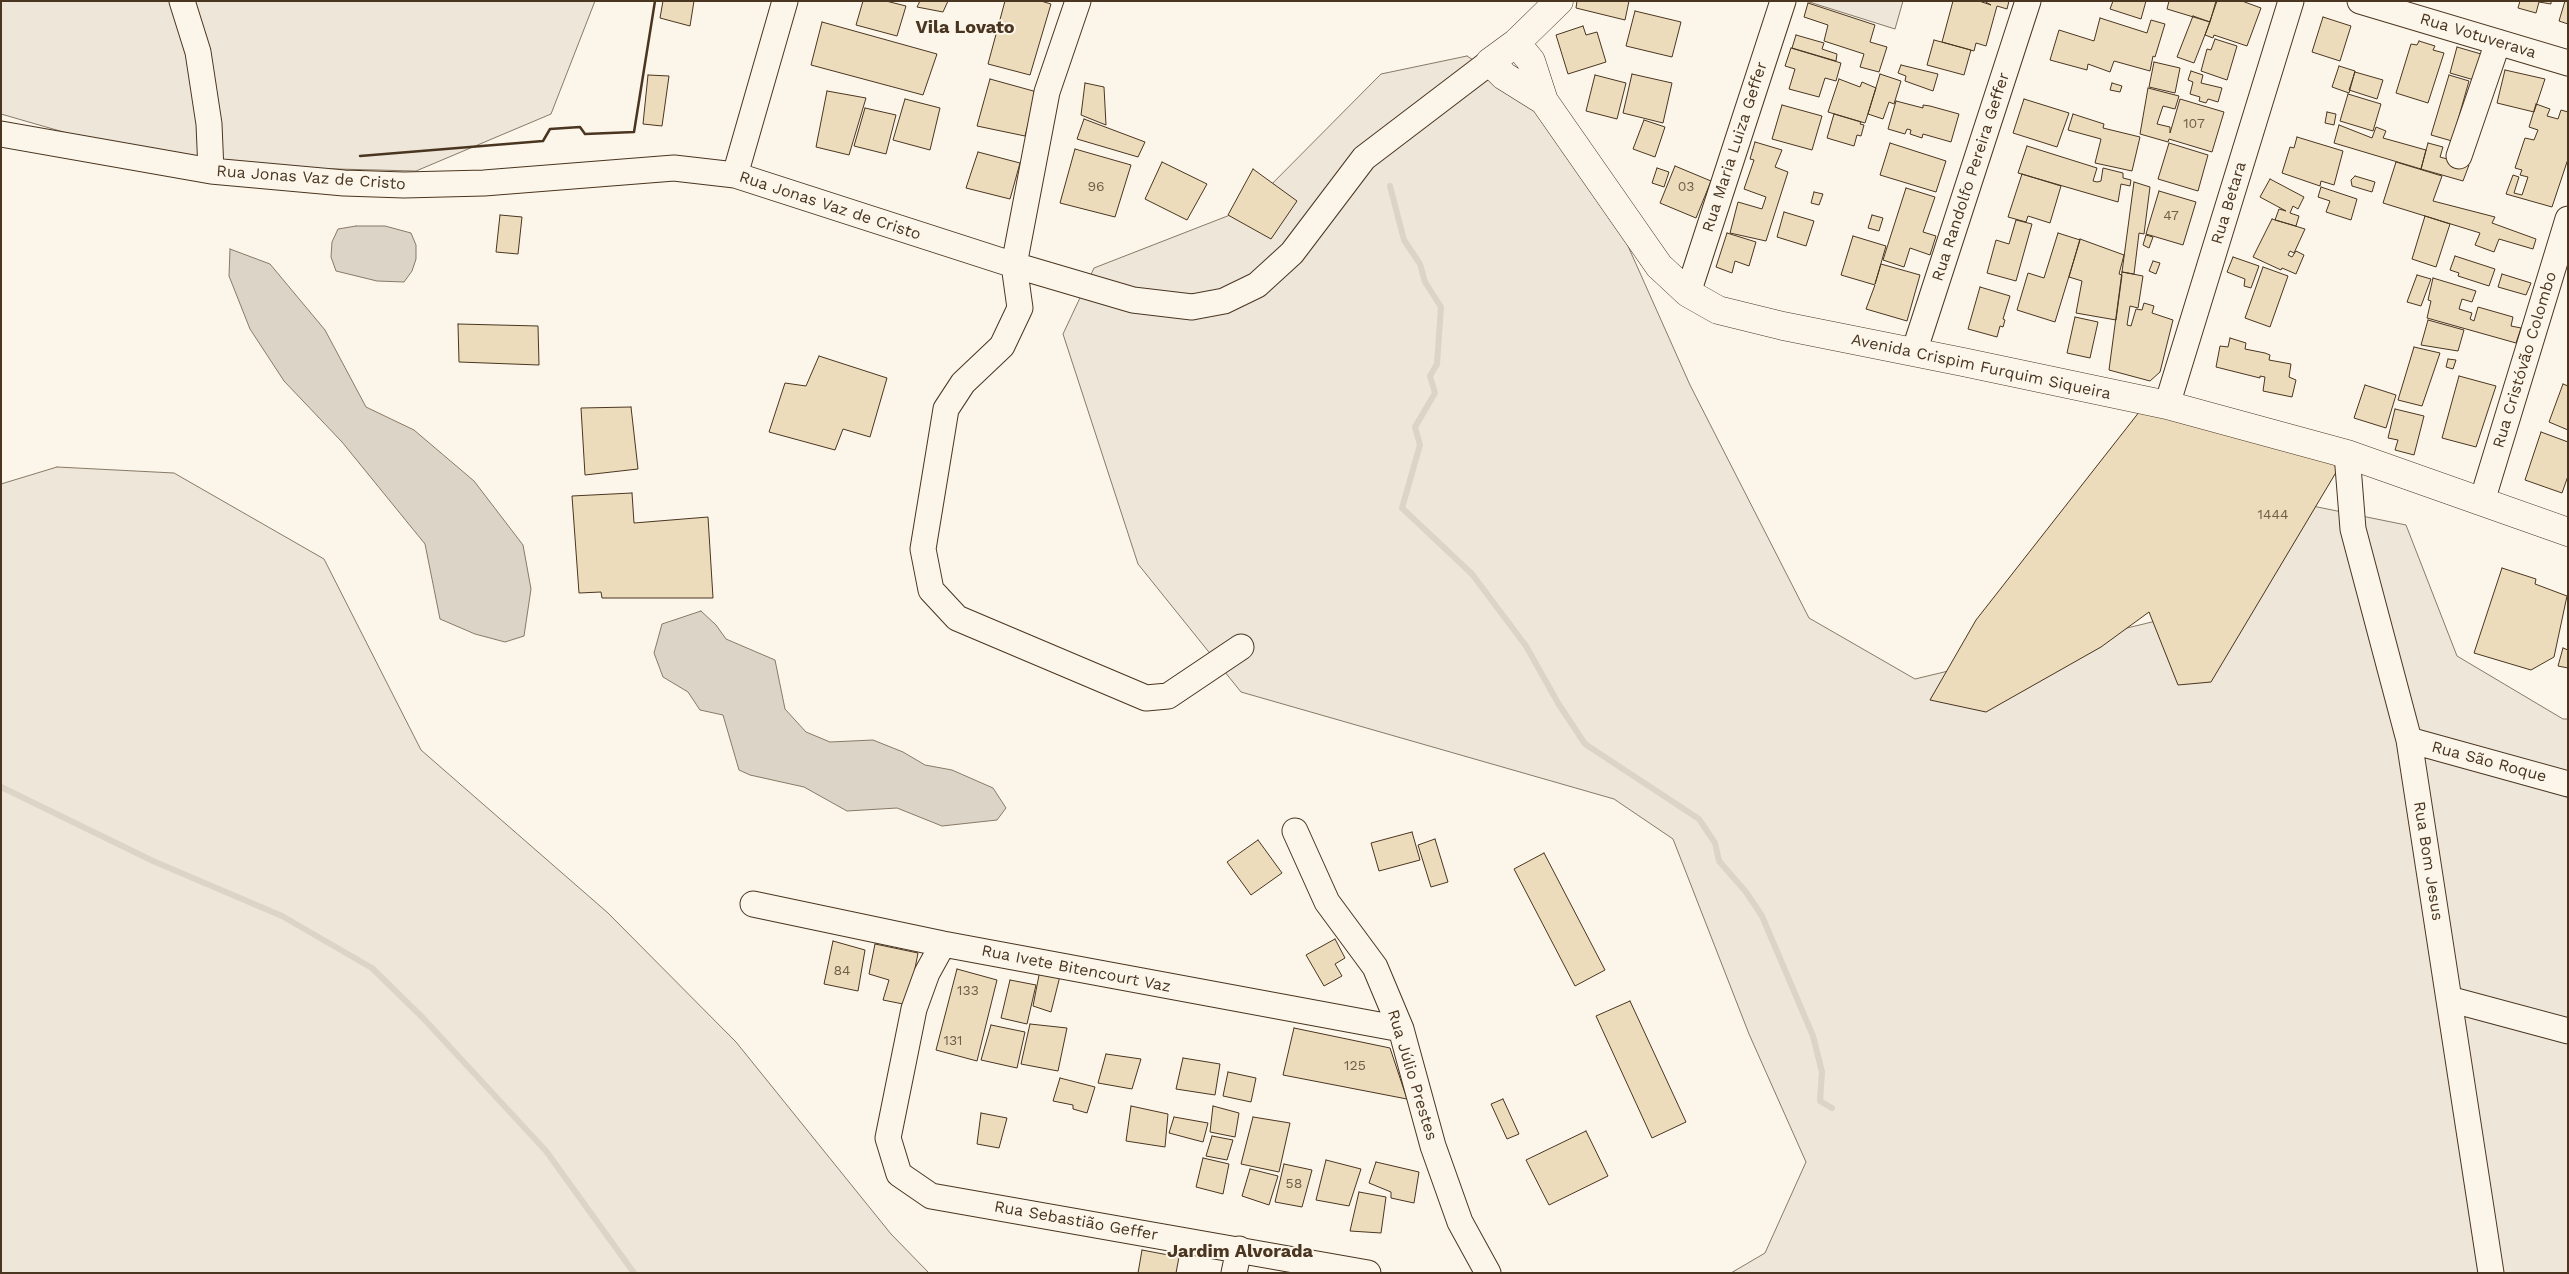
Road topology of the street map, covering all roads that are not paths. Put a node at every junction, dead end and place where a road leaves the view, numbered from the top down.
1 (182, 1) edge
2 (785, 1) edge
3 (1078, 1) edge
4 (1559, 1) edge
5 (1782, 1) edge
6 (2028, 1) edge
7 (2291, 1) edge
8 (2360, 1) edge
9 (2498, 42) junction
10 (1516, 43) junction
11 (1490, 62) junction
12 (2568, 63) edge
13 (1544, 101) junction
14 (1, 134) edge
15 (2459, 156) dead end
16 (211, 171) junction
17 (735, 175) junction
18 (2568, 219) edge
19 (1014, 265) junction
20 (1688, 293) junction
21 (1914, 352) junction
22 (2166, 405) junction
23 (2347, 454) junction
24 (2482, 501) junction
25 (2568, 532) edge
26 (1241, 647) dead end
27 (2409, 740) junction
28 (2568, 784) edge
29 (1295, 832) dead end
30 (753, 904) dead end
31 (943, 944) junction
32 (2449, 999) junction
33 (1401, 1029) junction
34 (2568, 1031) edge
35 (1239, 1249) junction
36 (1234, 1273) edge
37 (1368, 1273) edge
38 (1488, 1273) edge
39 (2491, 1273) edge

1 - 16 street
2 - 17 street
3 - 19 street
4 - 10 main road
5 - 20 street, Rua Maria Luiza Geffer
6 - 21 street, Rua Randolfo Pereira Geffer
7 - 22 street, Rua Betara
8 - 9 street, Rua Votuverava
9 - 12 street, Rua Votuverava
9 - 15 street
10 - 11 main road
10 - 13 main road, Avenida Crispim Furquim Siqueira
11 - 13 main road
11 - 19 street, Rua Jonas Vaz de Cristo
13 - 20 main road, Avenida Crispim Furquim Siqueira
14 - 16 street, Rua Jonas Vaz de Cristo
16 - 17 street, Rua Jonas Vaz de Cristo
17 - 19 street, Rua Jonas Vaz de Cristo
18 - 24 street, Rua Cristóvão Colombo
19 - 26 street
20 - 21 main road, Avenida Crispim Furquim Siqueira
21 - 22 main road, Avenida Crispim Furquim Siqueira
22 - 23 main road, Avenida Crispim Furquim Siqueira
23 - 24 main road, Avenida Crispim Furquim Siqueira
23 - 27 street, Rua Bom Jesus
24 - 25 main road, Avenida Crispim Furquim Siqueira
27 - 28 street, Rua São Roque
27 - 32 street, Rua Bom Jesus
29 - 33 street, Rua Júlio Prestes
30 - 31 street, Rua Ivete Bitencourt Vaz
31 - 33 street, Rua Ivete Bitencourt Vaz
31 - 35 street, Rua Sebastião Geffer
32 - 34 street
32 - 39 street, Rua Bom Jesus
33 - 38 street, Rua Júlio Prestes
35 - 36 street
35 - 37 street, Rua Sebastião Geffer

